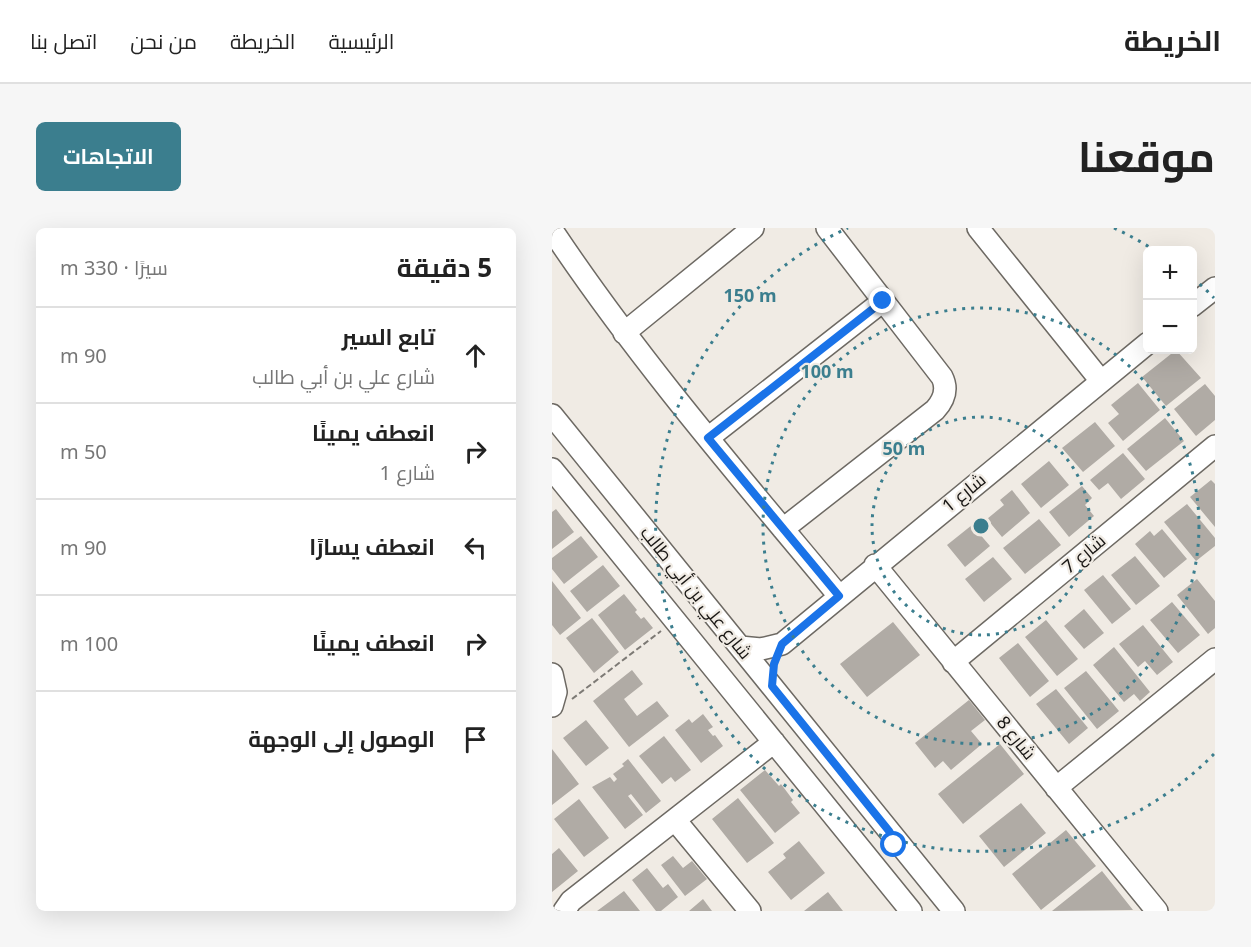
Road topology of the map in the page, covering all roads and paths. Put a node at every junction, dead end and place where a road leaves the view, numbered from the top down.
1 (753, 228) edge
2 (978, 228) edge
3 (833, 230) edge
4 (556, 231) edge
5 (1215, 288) edge
6 (883, 301) junction
7 (1197, 302) edge
8 (624, 333) junction
9 (1143, 347) edge
10 (1101, 381) junction
11 (552, 415) edge
12 (708, 438) junction
13 (1215, 446) edge
14 (552, 469) edge
15 (783, 529) junction
16 (875, 565) junction
17 (839, 596) junction
18 (675, 620) junction
19 (782, 644) junction
20 (740, 647) junction
21 (1215, 659) edge
22 (953, 662) junction
23 (552, 674) edge
24 (772, 686) junction
25 (572, 699) dead end
26 (552, 706) edge
27 (774, 742) junction
28 (1056, 788) junction
29 (675, 820) junction
30 (889, 831) junction
31 (865, 854) junction
32 (922, 872) junction
33 (895, 891) junction
34 (564, 911) edge
35 (750, 911) edge
36 (911, 911) edge
37 (954, 911) edge
38 (1156, 911) edge

1 - 8 street
2 - 10 street
3 - 6 street
4 - 8 street
5 - 7 street
6 - 12 street
6 - 15 street
8 - 12 street
9 - 10 street, شارع 1
10 - 16 street, شارع 1
11 - 20 street, شارع علي بن أبي طالب
12 - 15 street
13 - 22 street, شارع 7
14 - 18 street, شارع علي بن أبي طالب
15 - 17 street
16 - 17 street, شارع 1
16 - 22 street, شارع 8
17 - 19 street, شارع 1
18 - 25 path
18 - 27 street, شارع علي بن أبي طالب
19 - 20 street
19 - 24 street
20 - 24 street, شارع علي بن أبي طالب
21 - 28 street
22 - 28 street, شارع 8
23 - 26 street
24 - 30 street, شارع علي بن أبي طالب
27 - 29 street
27 - 31 street, شارع علي بن أبي طالب
28 - 38 street, شارع 8
29 - 34 street
29 - 35 street
30 - 31 street
30 - 32 street, شارع علي بن أبي طالب
31 - 33 street, شارع علي بن أبي طالب
32 - 33 street
32 - 37 street, شارع علي بن أبي طالب
33 - 36 street, شارع علي بن أبي طالب

